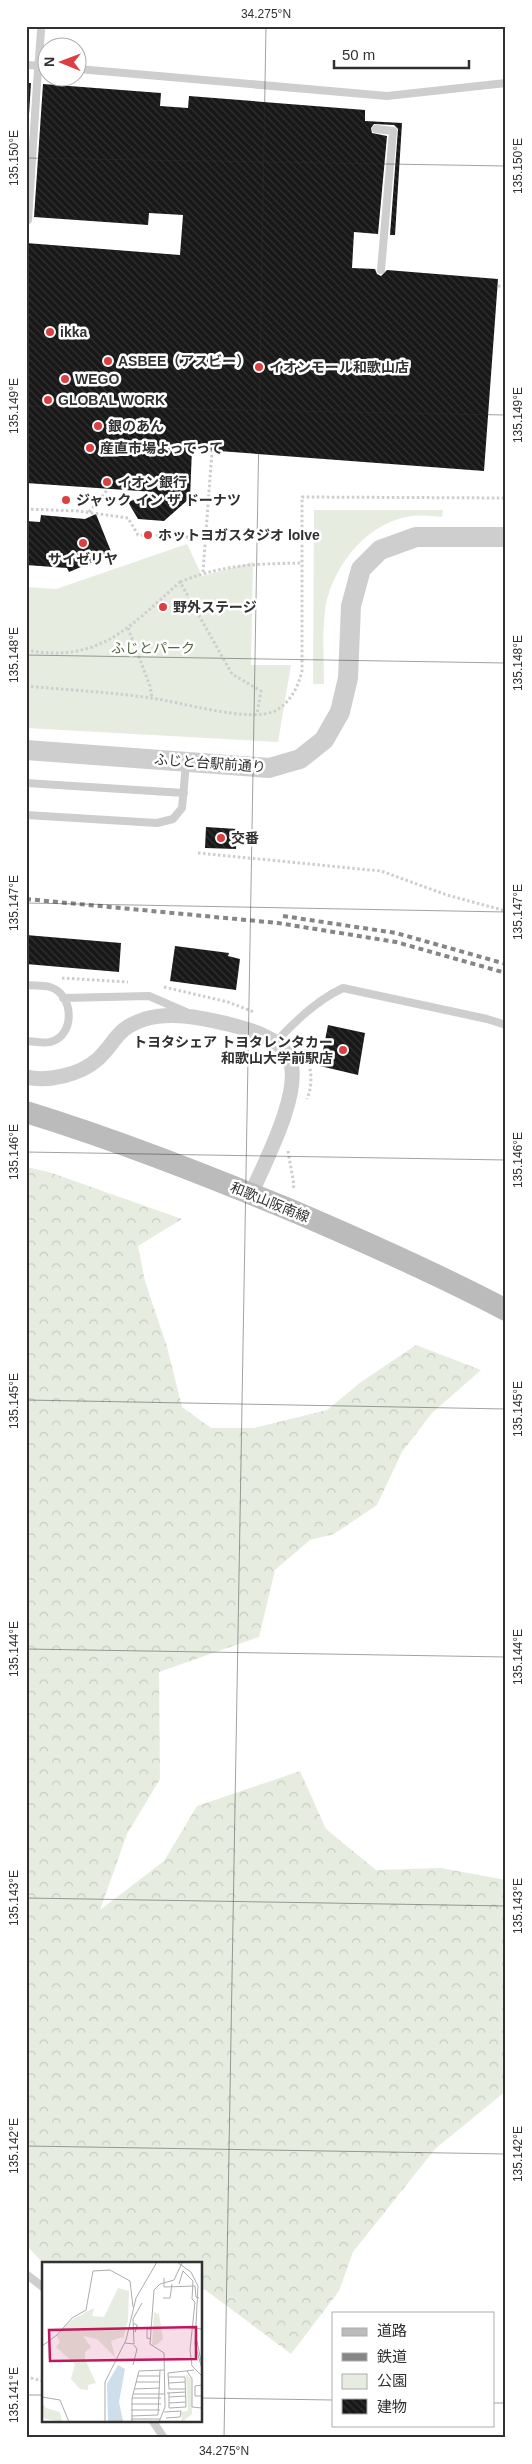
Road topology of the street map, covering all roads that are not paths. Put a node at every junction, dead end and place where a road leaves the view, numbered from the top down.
1 (41, 29) edge
2 (88, 70) edge
3 (506, 83) edge
4 (376, 129) dead end
5 (28, 220) dead end
6 (381, 270) dead end
7 (506, 537) edge
8 (26, 750) edge
9 (186, 761) junction
10 (26, 783) edge
11 (184, 793) junction
12 (26, 815) edge
13 (26, 985) edge
14 (63, 998) junction
15 (201, 1018) junction
16 (506, 1025) edge
17 (26, 1041) edge
18 (276, 1042) junction
19 (26, 1077) edge
20 (26, 1112) edge
21 (251, 1194) junction
22 (506, 1310) edge
23 (26, 2274) edge
24 (42, 2286) edge
25 (153, 2422) edge
26 (164, 2438) edge

1 - 5 lane, bridge
2 - 3 lane
4 - 6 lane
7 - 9 street, ふじと台駅前通り
8 - 9 street, ふじと台駅前通り
9 - 11 lane
10 - 11 lane
11 - 12 lane
13 - 14 lane
14 - 15 lane
14 - 17 lane
15 - 18 street
15 - 19 street
16 - 18 lane
18 - 21 street
20 - 21 main road, 和歌山阪南線
21 - 22 main road, 和歌山阪南線
23 - 24 lane
25 - 26 lane

